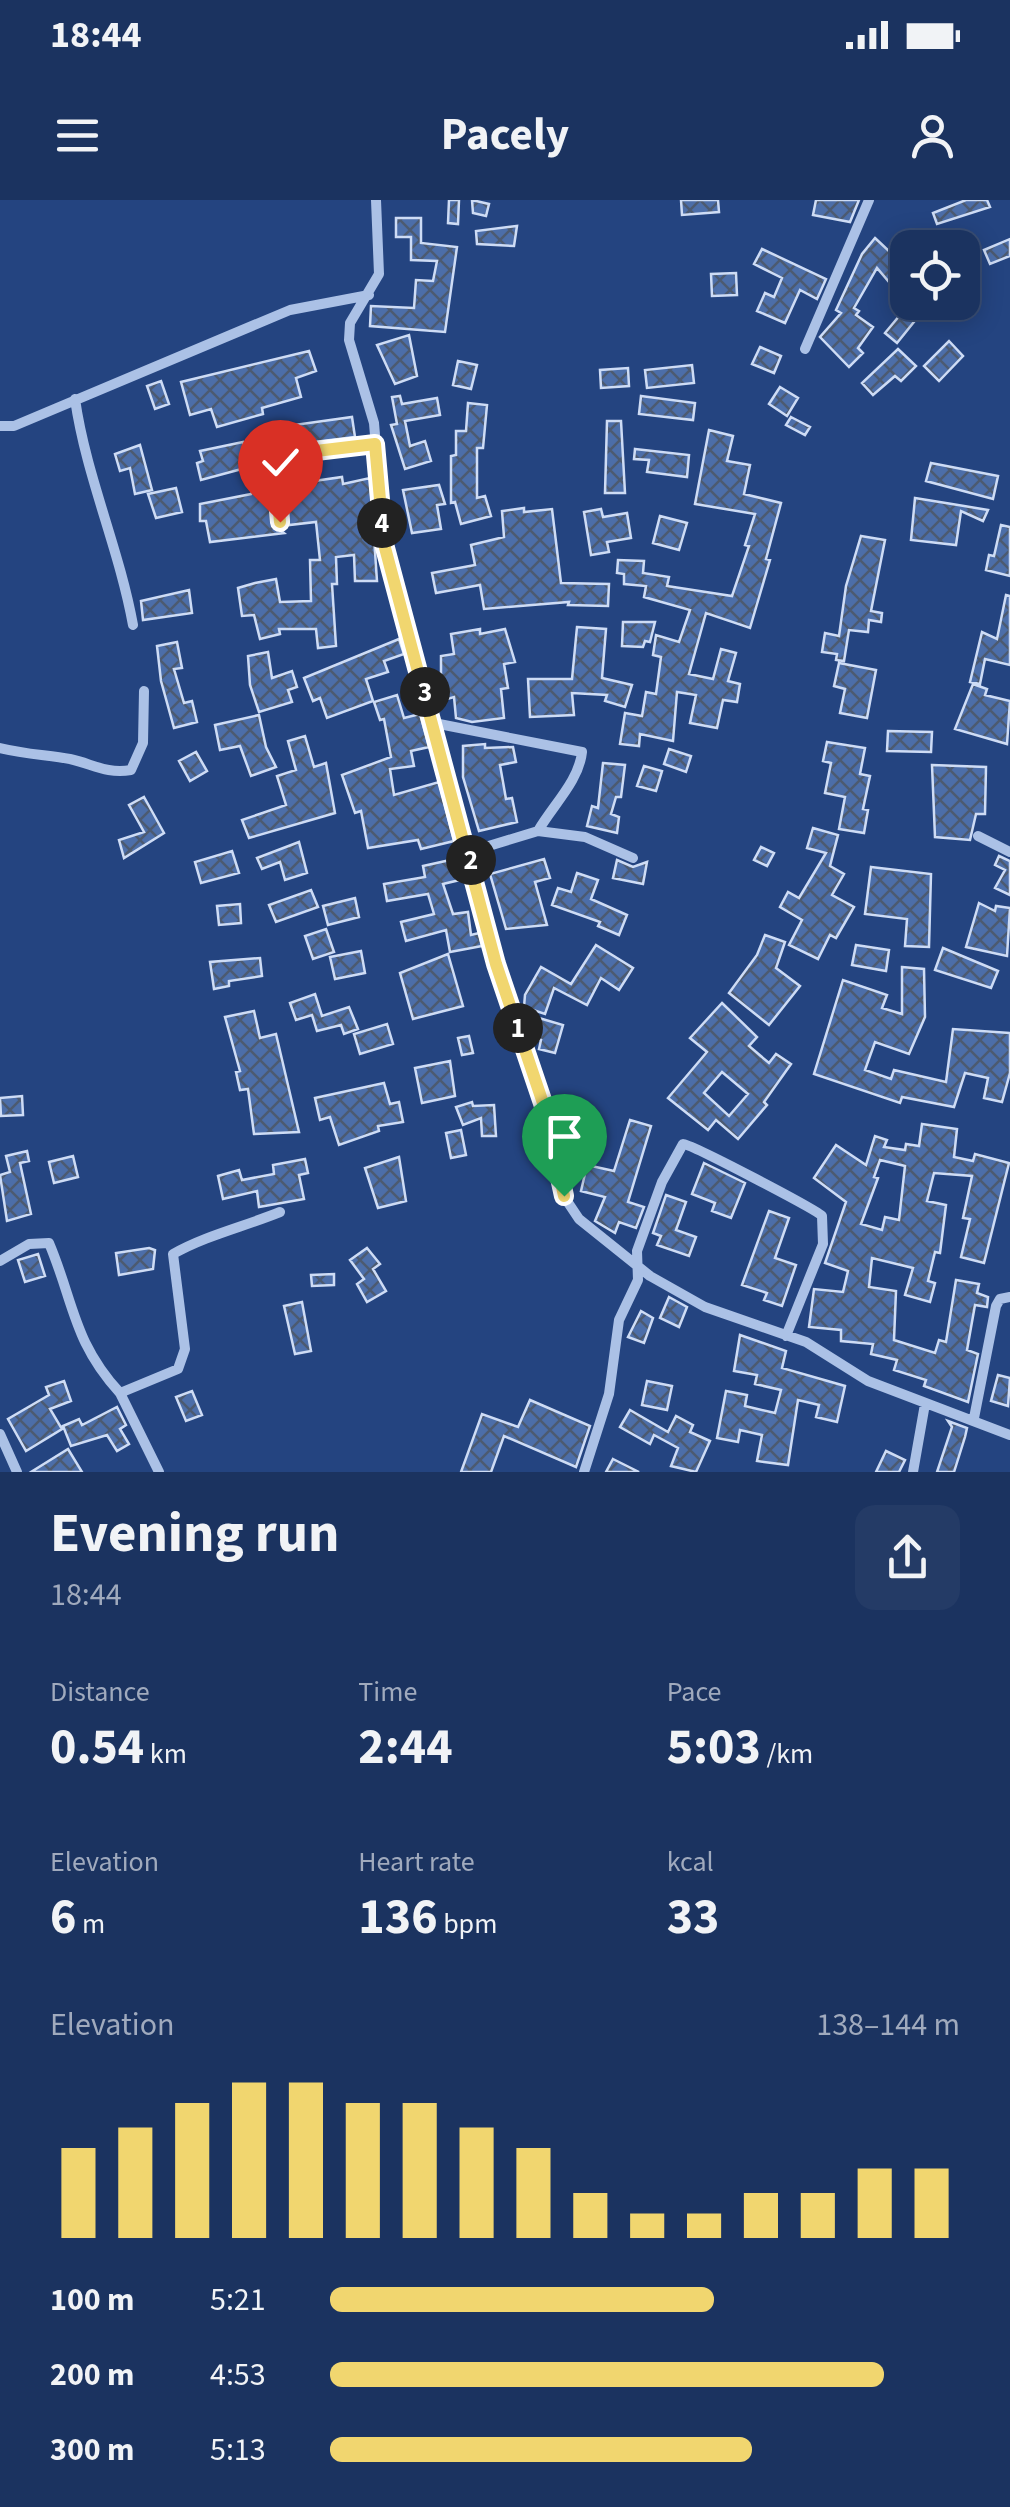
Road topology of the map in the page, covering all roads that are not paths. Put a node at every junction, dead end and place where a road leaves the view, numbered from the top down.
1 (376, 200) edge
2 (869, 200) edge
3 (369, 296) junction
4 (806, 348) dead end
5 (75, 398) junction
6 (0, 426) edge
7 (375, 444) junction
8 (280, 522) dead end
9 (133, 625) dead end
10 (144, 691) dead end
11 (434, 723) junction
12 (0, 748) edge
13 (538, 830) junction
14 (978, 836) dead end
15 (469, 852) junction
16 (1010, 852) edge
17 (633, 858) dead end
18 (280, 1212) dead end
19 (0, 1260) edge
20 (640, 1265) junction
21 (1010, 1298) edge
22 (786, 1336) junction
23 (120, 1393) junction
24 (926, 1404) junction
25 (974, 1418) junction
26 (0, 1434) edge
27 (1010, 1434) edge
28 (17, 1472) edge
29 (159, 1472) edge
30 (584, 1472) edge
31 (913, 1472) edge

1 - 3 street
2 - 4 street
3 - 5 street
3 - 7 street
5 - 6 street
5 - 9 street
7 - 8 street
7 - 11 street
10 - 12 street
11 - 13 street
11 - 15 street
13 - 15 street
13 - 17 street
14 - 16 street
15 - 20 street
18 - 23 street
19 - 23 street
20 - 22 street
20 - 22 street
20 - 30 street
21 - 25 street
22 - 24 street
23 - 29 street
24 - 25 street
24 - 31 street
25 - 27 street
26 - 28 street

